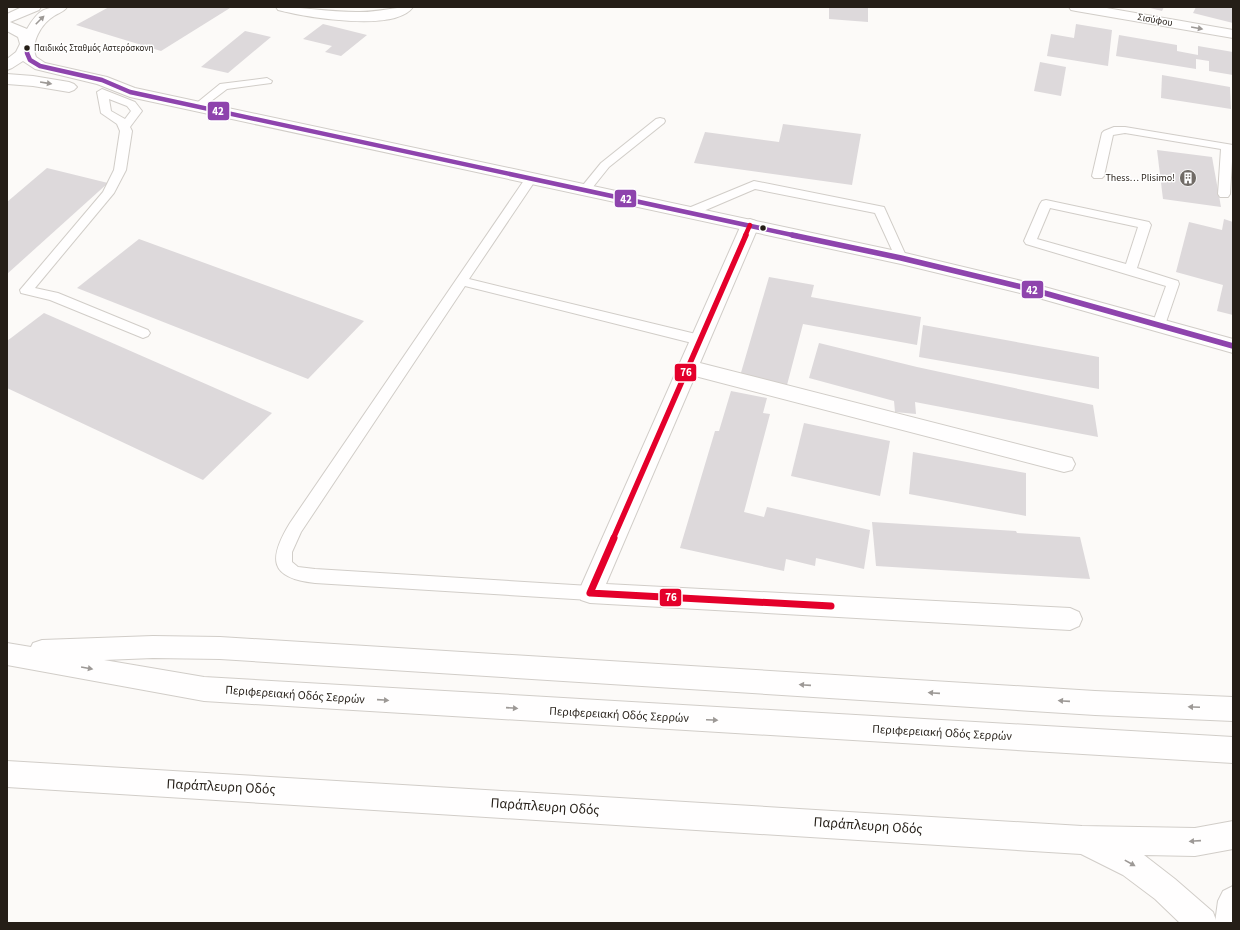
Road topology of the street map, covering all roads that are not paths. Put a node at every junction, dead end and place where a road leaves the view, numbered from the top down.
1 (34, 7) edge
2 (60, 7) edge
3 (282, 7) edge
4 (406, 7) edge
5 (1076, 7) edge
6 (7, 19) edge
7 (7, 26) edge
8 (1233, 34) edge
9 (28, 44) junction
10 (7, 65) edge
11 (7, 79) edge
12 (267, 81) dead end
13 (102, 92) junction
14 (130, 92) junction
15 (198, 106) junction
16 (660, 120) dead end
17 (124, 127) junction
18 (1230, 147) edge
19 (1098, 176) dead end
20 (531, 178) junction
21 (585, 190) junction
22 (1224, 194) dead end
23 (690, 212) junction
24 (750, 225) junction
25 (901, 258) junction
26 (1130, 270) junction
27 (461, 282) junction
28 (1159, 325) junction
29 (142, 333) dead end
30 (700, 340) junction
31 (1233, 346) edge
32 (688, 367) junction
33 (1064, 464) dead end
34 (590, 593) junction
35 (1070, 619) dead end
36 (7, 653) edge
37 (1233, 709) edge
38 (1233, 750) edge
39 (7, 774) edge
40 (1233, 835) edge
41 (1082, 840) junction
42 (1233, 901) edge
43 (1202, 923) edge
44 (1230, 923) edge

1 - 6 street
9 -> 2 street
3 - 4 street
5 -> 8 street, Σισύφου
7 - 9 street
9 - 10 street
9 - 14 street
11 -> 13 street
12 - 15 lane
13 - 14 street
13 - 17 lane
13 - 17 lane
14 - 15 street
15 - 20 street
16 - 21 lane
17 - 29 lane
18 - 19 lane
18 - 22 lane
20 - 21 street
20 - 27 lane
21 - 23 street
23 - 24 street
23 - 25 lane
24 - 25 street
24 - 30 street
25 - 28 street
26 - 26 lane
26 - 28 lane
27 - 30 lane
27 - 34 lane
28 - 31 street
30 - 32 street
32 - 33 street
32 - 34 street
34 - 35 street
37 -> 36 street, Περιφερειακή Οδός Σερρών
36 -> 38 street, Περιφερειακή Οδός Σερρών
39 - 41 street, Παράπλευρη Οδός
40 -> 41 street, Παράπλευρη Οδός
41 -> 43 street
42 - 44 street

